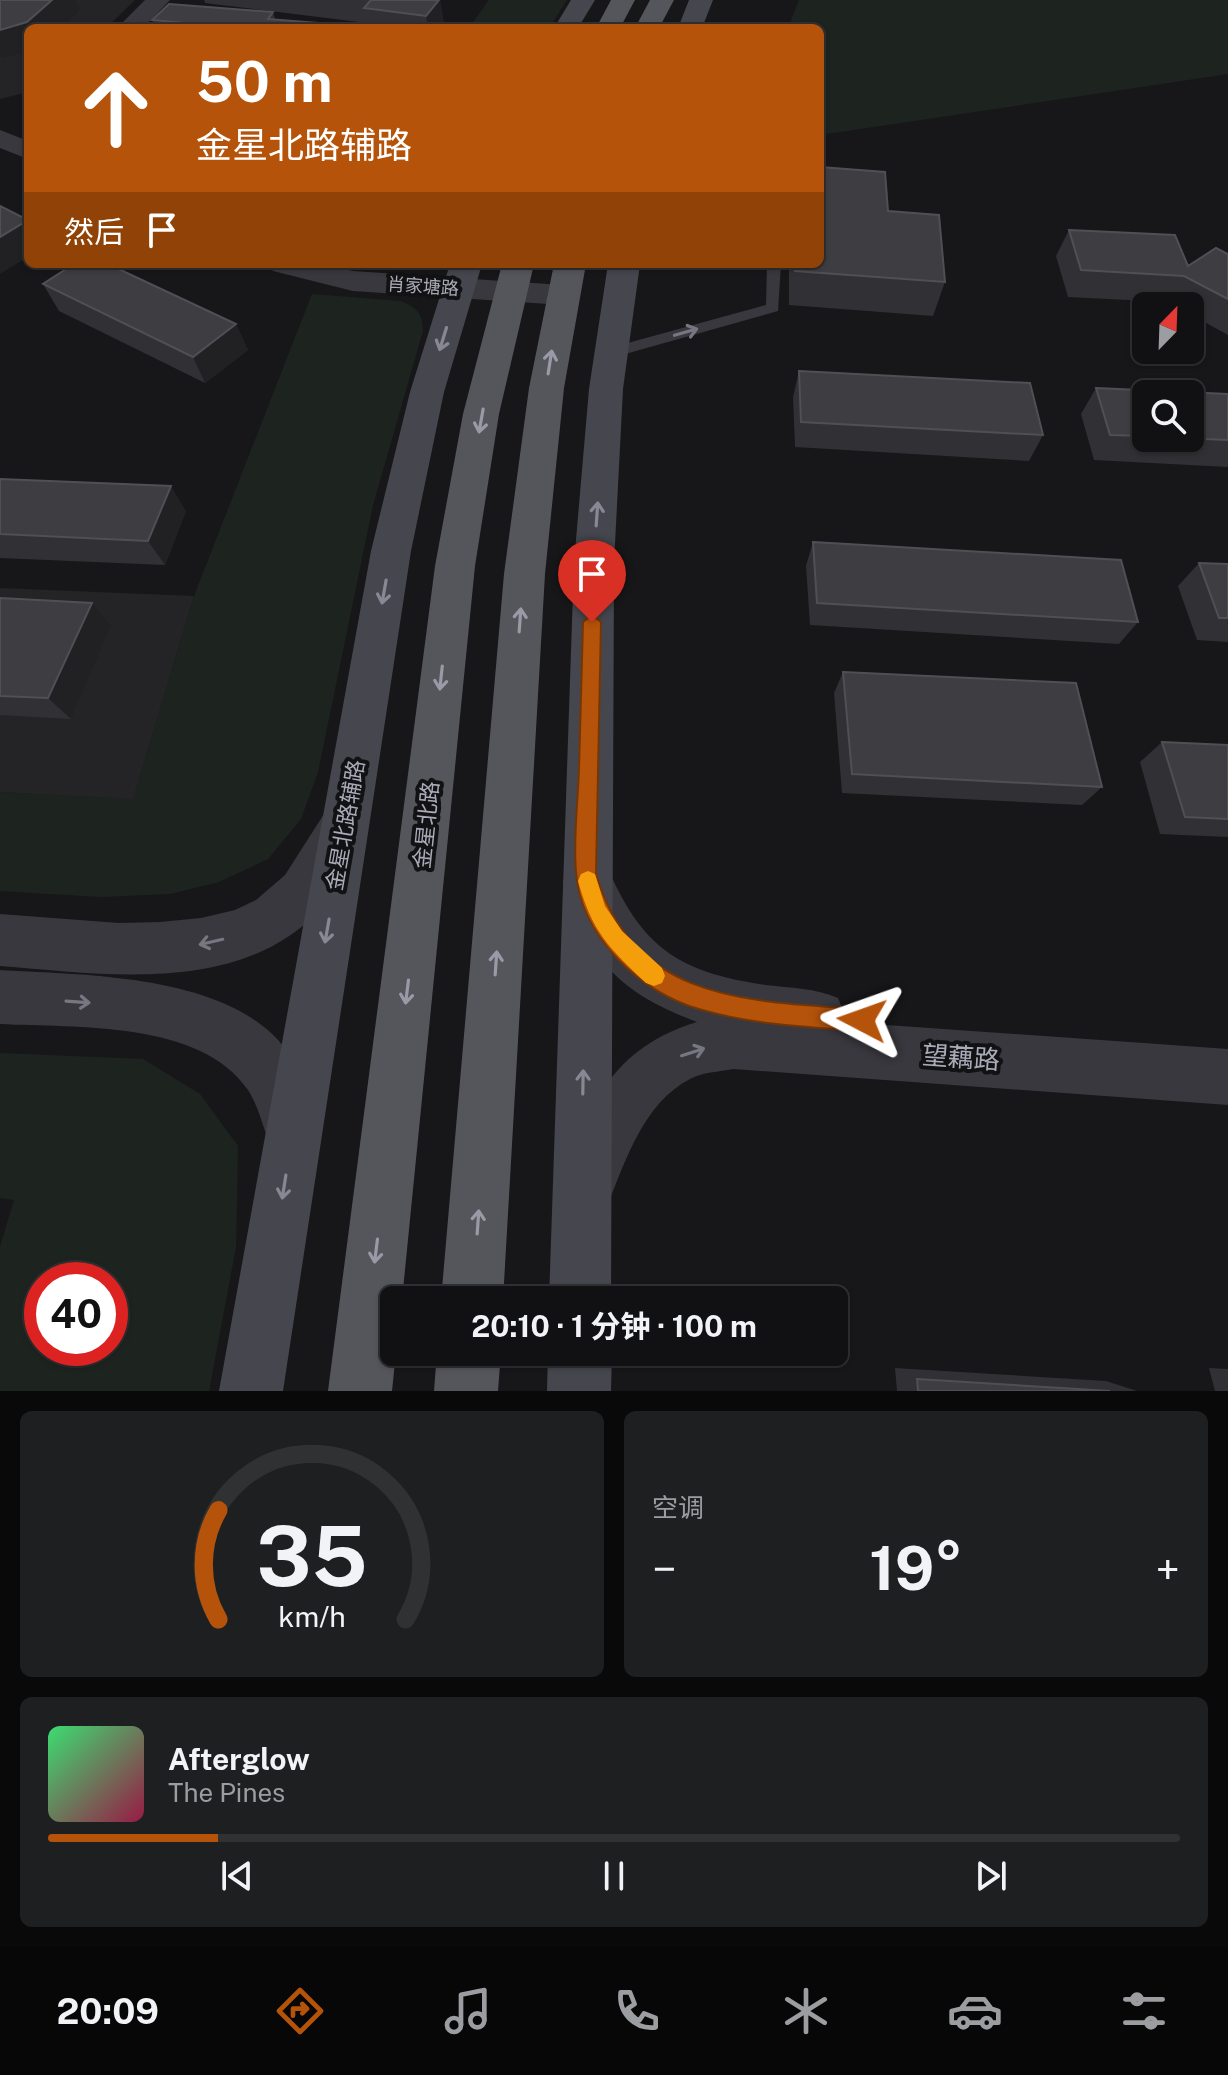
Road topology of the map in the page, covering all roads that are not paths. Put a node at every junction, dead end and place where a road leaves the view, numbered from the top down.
1 (158, 0) edge
2 (169, 0) edge
3 (583, 0) edge
4 (623, 0) edge
5 (662, 0) edge
6 (701, 0) edge
7 (133, 24) edge
8 (145, 24) edge
9 (568, 24) edge
10 (610, 24) edge
11 (649, 24) edge
12 (692, 24) edge
13 (300, 268) edge
14 (343, 268) edge
15 (623, 268) edge
16 (774, 268) edge
17 (462, 277) edge
18 (514, 279) edge
19 (566, 282) edge
20 (611, 353) junction
21 (345, 820) junction
22 (586, 874) junction
23 (0, 940) edge
24 (0, 997) edge
25 (1228, 1048) edge
26 (1228, 1077) edge
27 (293, 1133) junction
28 (582, 1196) junction
29 (473, 1286) edge
30 (580, 1286) edge
31 (468, 1366) edge
32 (580, 1366) edge
33 (251, 1391) edge
34 (360, 1391) edge
35 (466, 1391) edge
36 (579, 1391) edge

1 - 7 street
2 - 8 street
3 - 9 main road
4 - 10 main road
5 - 11 main road
6 - 12 main road
13 - 17 street, 肖家塘路
14 - 17 street, 肖家塘路
15 - 20 main road
20 -> 16 lane
17 - 18 street, 肖家塘路
17 -> 21 main road, 金星北路辅路
18 - 19 street, 肖家塘路
18 -> 34 main road, 金星北路
29 -> 19 main road
22 -> 20 main road
21 -> 23 street
21 -> 27 main road, 金星北路辅路
22 - 25 street, 望藕路
28 -> 22 main road
24 -> 27 street
28 -> 26 street, 望藕路
27 -> 33 main road, 金星北路辅路
28 - 30 main road
31 - 35 main road
32 - 36 main road

